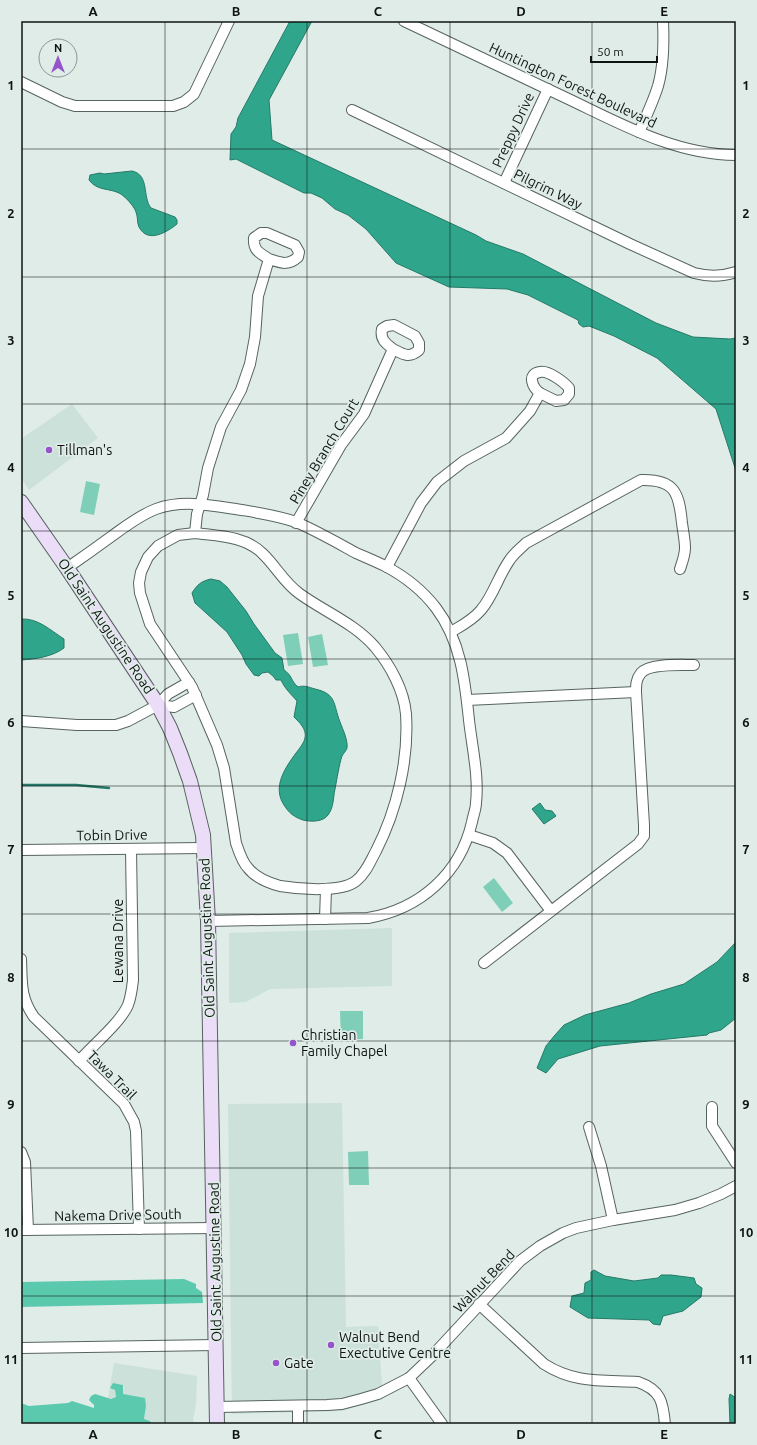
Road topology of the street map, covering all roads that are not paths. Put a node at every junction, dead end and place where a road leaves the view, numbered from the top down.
1 (229, 21) edge
2 (404, 21) edge
3 (663, 21) edge
4 (21, 82) edge
5 (548, 89) junction
6 (352, 110) dead end
7 (639, 132) junction
8 (736, 155) edge
9 (504, 183) junction
10 (269, 259) dead end
11 (736, 272) edge
12 (393, 348) dead end
13 (540, 393) dead end
14 (22, 505) edge
15 (199, 505) junction
16 (296, 523) junction
17 (196, 533) junction
18 (387, 567) junction
19 (67, 568) junction
20 (680, 569) dead end
21 (451, 632) junction
22 (694, 665) dead end
23 (189, 682) junction
24 (636, 692) junction
25 (196, 695) junction
26 (467, 700) junction
27 (158, 705) junction
28 (21, 721) edge
29 (469, 835) junction
30 (204, 848) junction
31 (131, 849) junction
32 (21, 850) edge
33 (326, 889) junction
34 (551, 911) junction
35 (325, 919) junction
36 (208, 921) junction
37 (21, 959) edge
38 (484, 963) dead end
39 (78, 1060) junction
40 (712, 1107) dead end
41 (589, 1127) dead end
42 (21, 1152) edge
43 (736, 1163) edge
44 (736, 1186) edge
45 (614, 1220) junction
46 (215, 1228) junction
47 (138, 1229) junction
48 (24, 1230) edge
49 (479, 1304) junction
50 (216, 1345) junction
51 (21, 1348) edge
52 (409, 1378) junction
53 (298, 1406) junction
54 (217, 1407) junction
55 (217, 1424) edge
56 (298, 1424) edge
57 (442, 1424) edge
58 (665, 1424) edge

1 - 4 street
2 - 5 street, Huntington Forest Boulevard
3 - 7 street
5 - 7 street, Huntington Forest Boulevard
5 - 9 street, Preppy Drive
6 - 9 street, Pilgrim Way
7 - 8 street, Huntington Forest Boulevard
9 - 11 street, Pilgrim Way
10 - 15 street
12 - 16 street, Piney Branch Court
13 - 18 street
14 - 19 main road, Old Saint Augustine Road
15 - 16 street
15 - 17 street
15 - 19 street
16 - 18 street
17 - 23 street
17 - 33 street
18 - 21 street
19 - 27 main road, Old Saint Augustine Road
20 - 21 street
21 - 26 street
22 - 24 street
23 - 25 street
23 - 27 street
24 - 26 street
24 - 34 street
25 - 27 street
25 - 33 street
26 - 29 street
27 - 28 street
27 - 30 main road, Old Saint Augustine Road
29 - 34 street
29 - 35 street
30 - 31 street, Tobin Drive
30 - 36 main road, Old Saint Augustine Road
31 - 32 street, Tobin Drive
31 - 39 street, Lewana Drive
33 - 35 street
34 - 38 street
35 - 36 street
36 - 46 main road, Old Saint Augustine Road
37 - 39 street, Tawa Trail
39 - 47 street, Tawa Trail
40 - 43 street
41 - 45 street
42 - 48 street
44 - 45 street, Walnut Bend
45 - 49 street, Walnut Bend
46 - 47 street, Nakema Drive South
46 - 50 main road, Old Saint Augustine Road
47 - 48 street, Nakema Drive South
49 - 52 street, Walnut Bend
49 - 58 street
50 - 51 street
50 - 54 main road, Old Saint Augustine Road
52 - 53 street, Walnut Bend
52 - 57 street
53 - 54 street, Walnut Bend
53 - 56 street
54 - 55 main road, Old Saint Augustine Road

